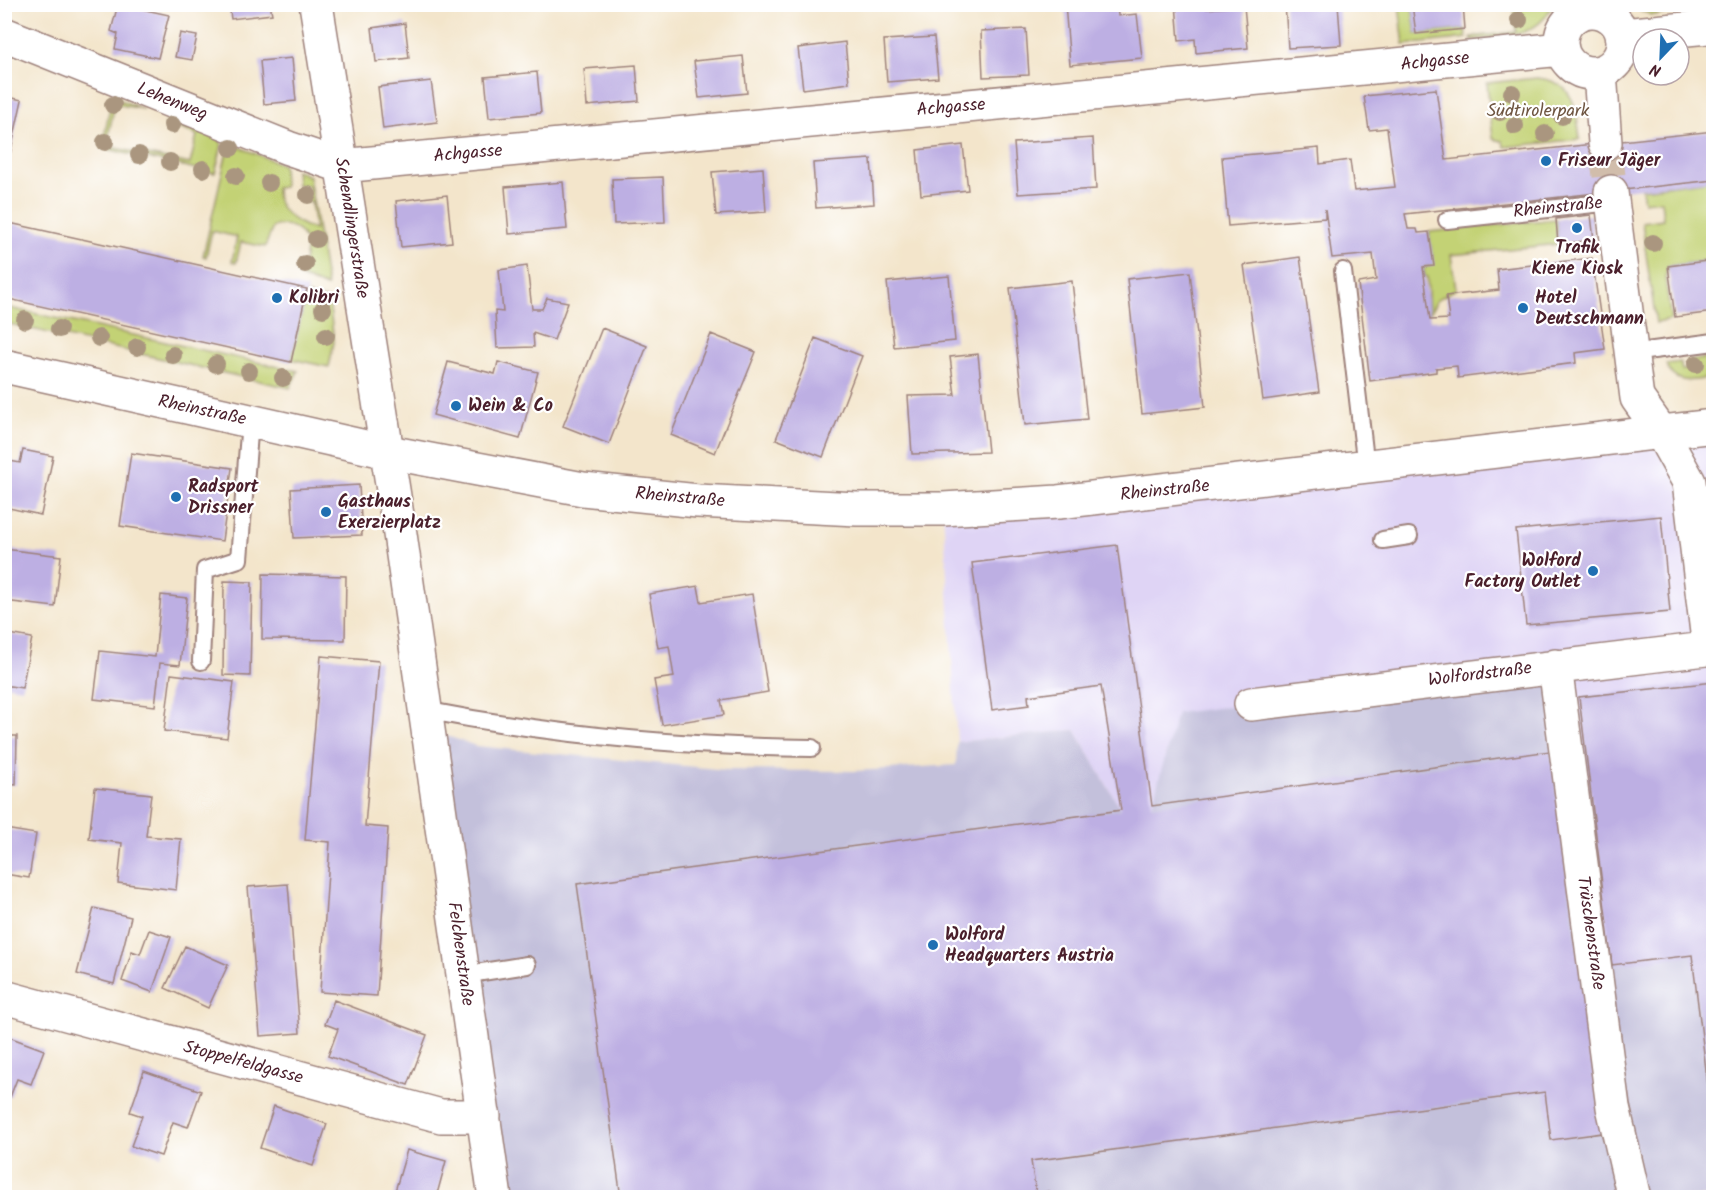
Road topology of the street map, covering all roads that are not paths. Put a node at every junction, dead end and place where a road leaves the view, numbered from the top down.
1 (316, 4) edge
2 (1588, 8) edge
3 (1708, 27) dead end
4 (4, 34) edge
5 (1622, 35) junction
6 (1562, 49) junction
7 (1599, 72) junction
8 (1605, 143) tunnel mouth
9 (340, 166) junction
10 (1611, 197) joint
11 (1447, 220) dead end
12 (1343, 272) dead end
13 (1713, 342) edge
14 (1631, 353) junction
15 (4, 366) edge
16 (250, 421) junction
17 (1713, 426) edge
18 (1661, 432) junction
19 (388, 452) junction
20 (1366, 468) junction
21 (1409, 536) dead end
22 (1383, 540) dead end
23 (1711, 649) edge
24 (201, 661) dead end
25 (1555, 666) junction
26 (1251, 704) dead end
27 (424, 710) junction
28 (812, 748) dead end
29 (527, 965) dead end
30 (463, 975) junction
31 (4, 998) edge
32 (484, 1116) junction
33 (495, 1197) edge
34 (1635, 1197) edge

1 - 9 street, Schendlingerstraße
2 - 5 street
2 - 6 street
3 - 5 street
4 - 9 street, Lehenweg
5 - 7 street
6 - 7 street
6 - 9 street, Achgasse
7 - 8 street
9 - 19 street, Schendlingerstraße
10 - 11 lane, Rheinstraße
10 - 14 street, Rheinstraße
12 - 20 lane
13 - 14 lane
14 - 18 street, Rheinstraße
15 - 16 street, Rheinstraße
16 - 19 street, Rheinstraße
16 - 24 lane
17 - 18 street, Rheinstraße
18 - 20 street, Rheinstraße
18 - 23 street
19 - 20 street, Rheinstraße
19 - 27 street, Felchenstraße
21 - 22 lane
23 - 25 street, Wolfordstraße
25 - 26 street, Wolfordstraße
25 - 34 street, Trüschenstraße
27 - 28 lane
27 - 30 street, Felchenstraße
29 - 30 lane
30 - 32 street, Felchenstraße
31 - 32 street, Stoppelfeldgasse
32 - 33 street, Felchenstraße

